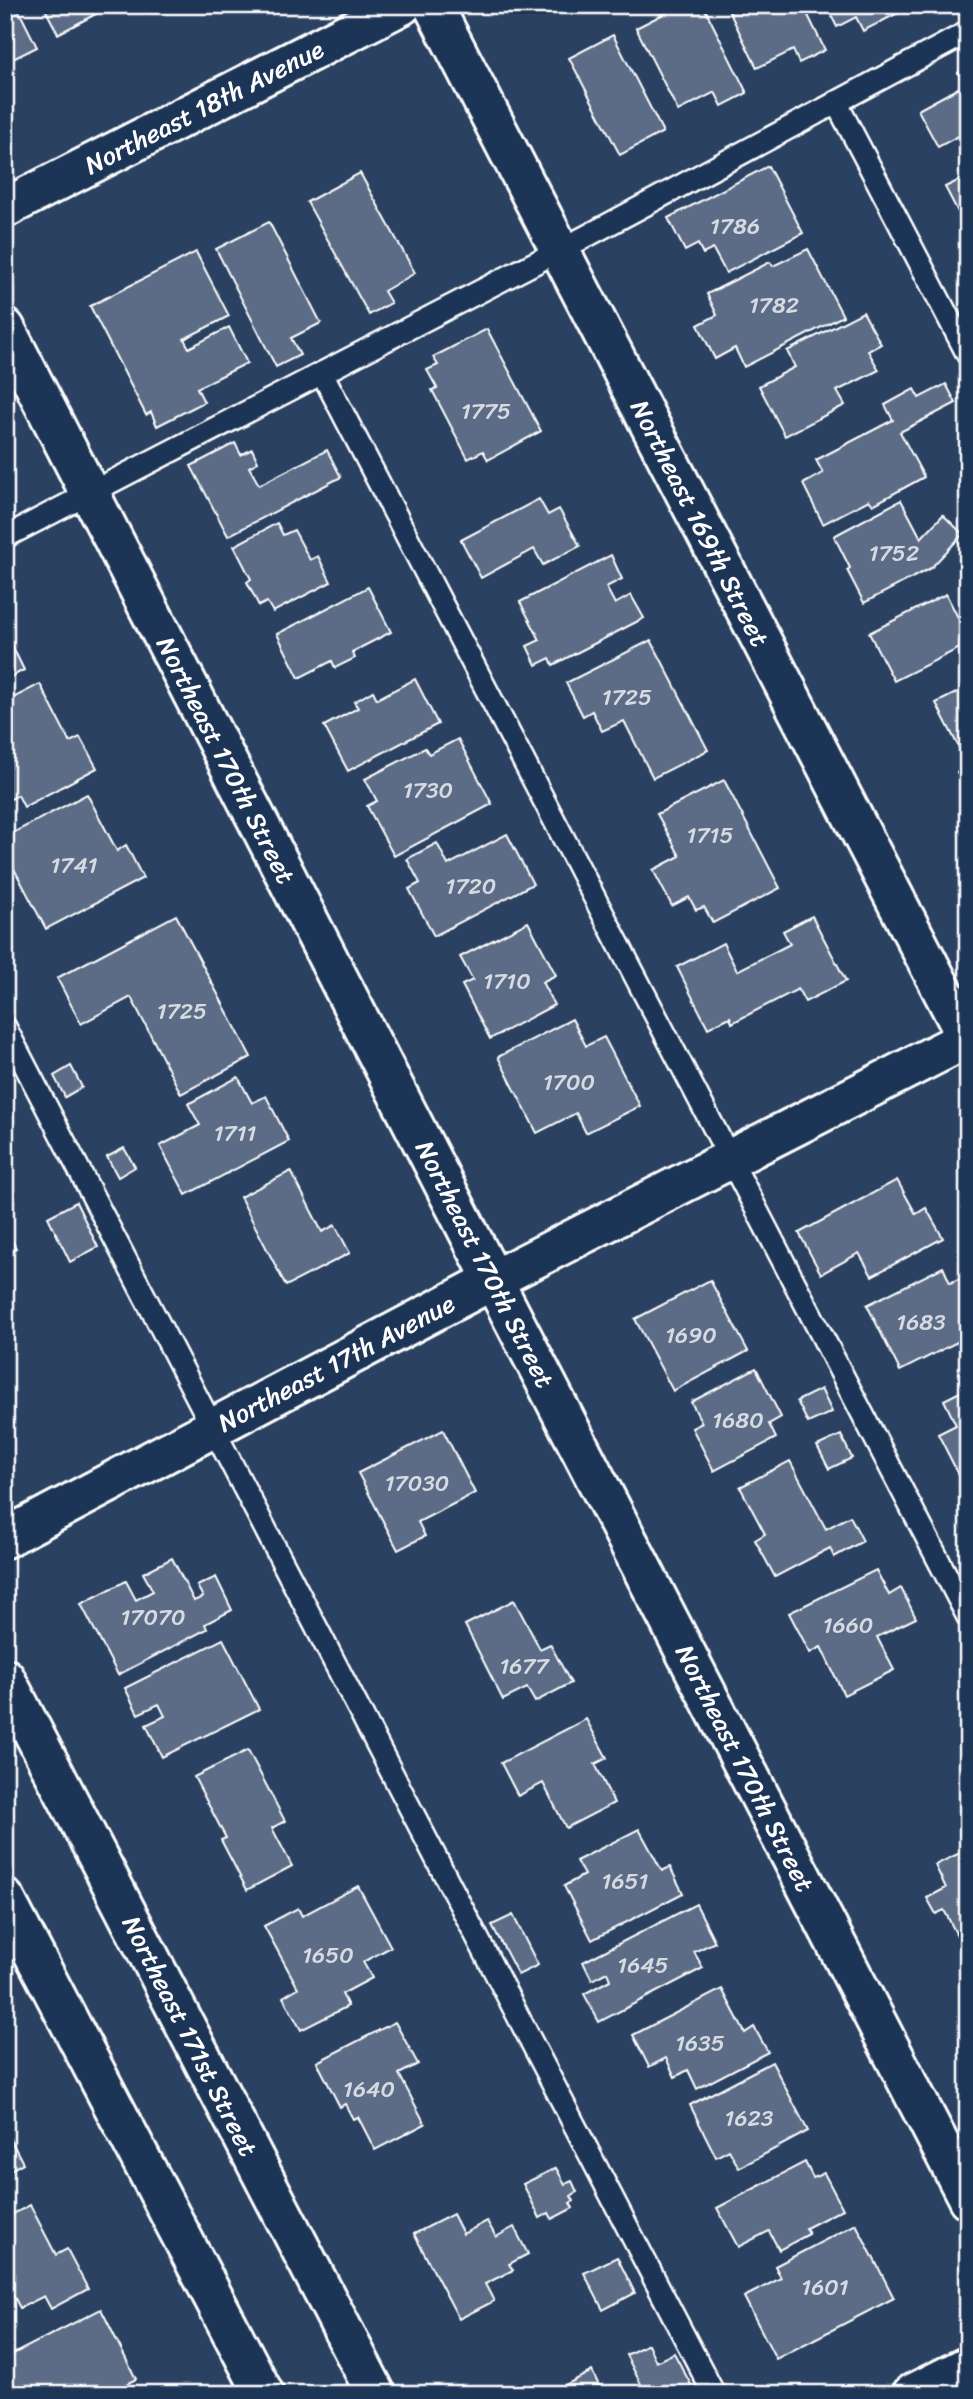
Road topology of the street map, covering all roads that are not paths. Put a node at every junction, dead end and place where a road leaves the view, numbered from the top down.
1 (402, 5) edge
2 (433, 5) edge
3 (968, 32) edge
4 (836, 102) junction
5 (5, 208) edge
6 (559, 250) junction
7 (5, 328) edge
8 (968, 355) edge
9 (322, 373) junction
10 (90, 493) junction
11 (5, 537) edge
12 (5, 1027) edge
13 (967, 1038) edge
14 (731, 1159) junction
15 (493, 1280) junction
16 (214, 1428) junction
17 (5, 1538) edge
18 (968, 1617) edge
19 (5, 1678) edge
20 (5, 1899) edge
21 (968, 2199) edge
22 (968, 2366) edge
23 (264, 2394) edge
24 (376, 2394) edge
25 (714, 2394) edge
26 (912, 2394) edge

1 - 5 street, Northeast 18th Avenue
2 - 6 street, Northeast 169th Street
3 - 4 lane
4 - 6 lane
4 - 8 lane
6 - 9 lane
6 - 13 street, Northeast 169th Street
7 - 10 street, Northeast 170th Street
9 - 10 lane
9 - 14 lane
10 - 11 lane
10 - 15 street, Northeast 170th Street
12 - 16 lane
13 - 14 street, Northeast 17th Avenue
14 - 15 street, Northeast 17th Avenue
14 - 18 lane
15 - 16 street, Northeast 17th Avenue
15 - 21 street, Northeast 170th Street
16 - 17 street, Northeast 17th Avenue
16 - 25 lane
19 - 24 street, Northeast 171st Street
20 - 23 street
22 - 26 street

